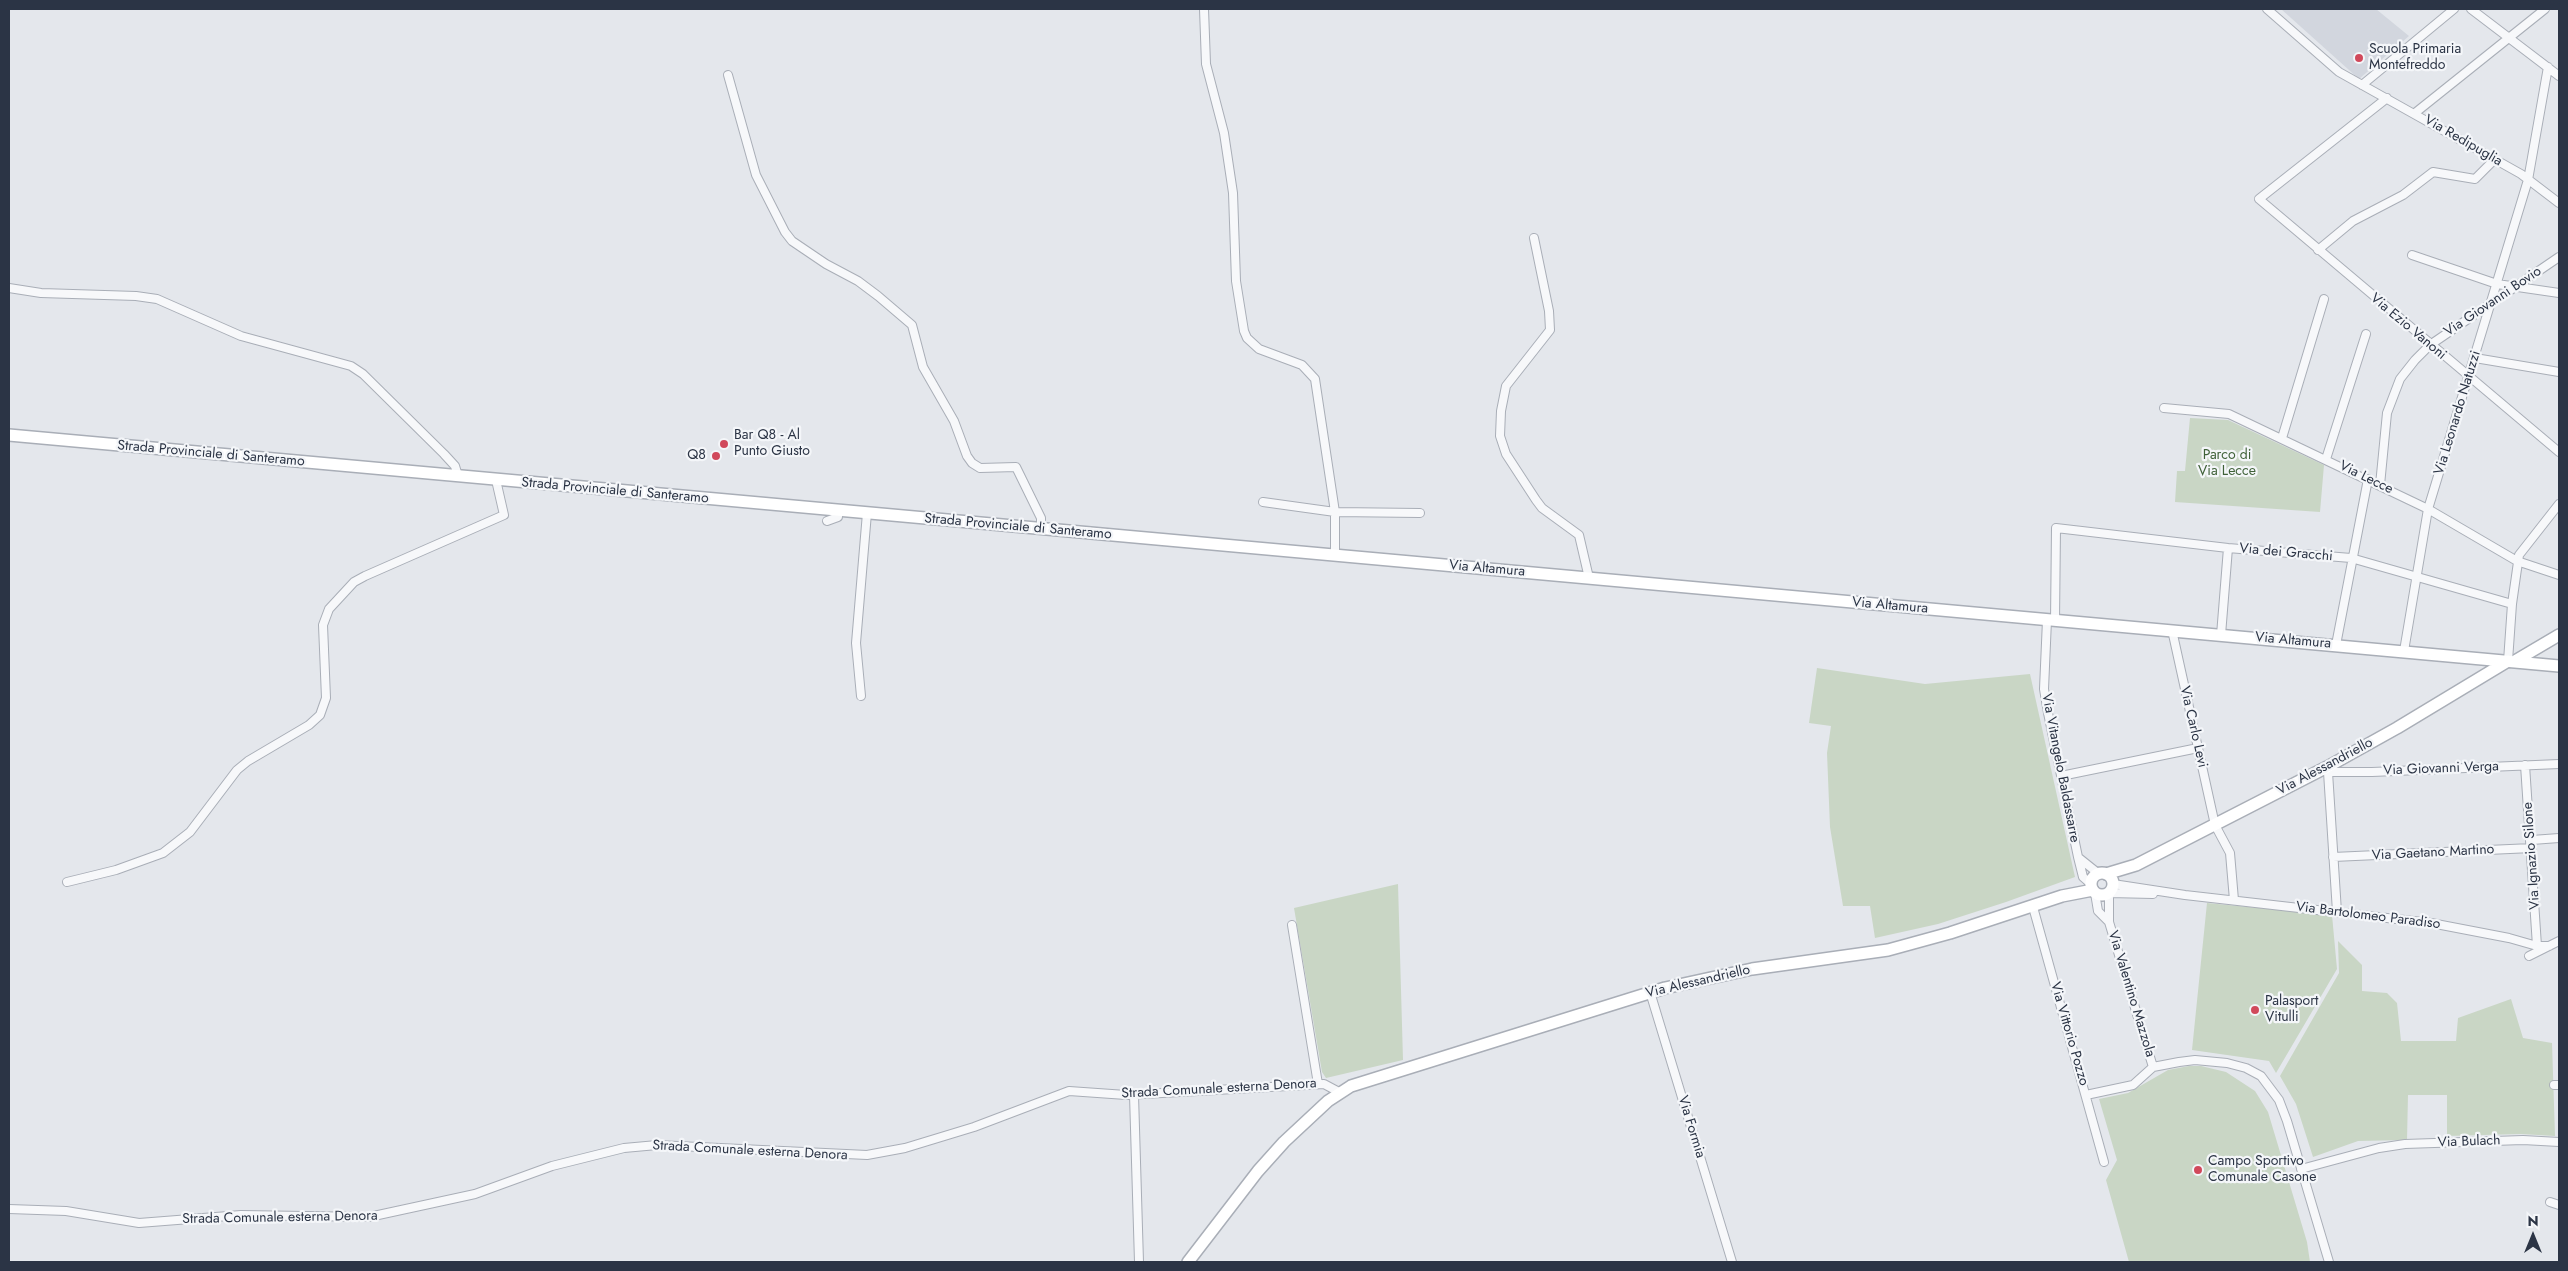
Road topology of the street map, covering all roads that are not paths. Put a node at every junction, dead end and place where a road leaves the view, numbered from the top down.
1 (1204, 9) edge
2 (2266, 9) edge
3 (2454, 9) edge
4 (2471, 9) edge
5 (2545, 9) edge
6 (2509, 37) junction
7 (2548, 68) junction
8 (728, 75) dead end
9 (2559, 76) edge
10 (2362, 85) junction
11 (2387, 98) junction
12 (2415, 113) junction
13 (2495, 159) junction
14 (2528, 180) junction
15 (2559, 203) edge
16 (1534, 238) dead end
17 (2318, 250) junction
18 (2412, 255) dead end
19 (2559, 256) edge
20 (2497, 284) junction
21 (2517, 287) junction
22 (9, 288) edge
23 (2559, 293) edge
24 (2324, 299) dead end
25 (2491, 304) junction
26 (2366, 334) dead end
27 (2430, 345) junction
28 (2475, 358) junction
29 (2559, 372) edge
30 (2469, 378) junction
31 (2164, 408) dead end
32 (9, 435) edge
33 (2282, 438) junction
34 (2559, 452) edge
35 (2326, 459) junction
36 (458, 476) junction
37 (2368, 479) junction
38 (496, 480) junction
39 (2380, 485) junction
40 (1263, 502) dead end
41 (2559, 504) edge
42 (2428, 509) junction
43 (838, 511) junction
44 (1335, 512) junction
45 (867, 513) junction
46 (1420, 513) dead end
47 (827, 522) dead end
48 (2056, 528) joint
49 (1041, 529) junction
50 (1220, 545) joint
51 (2228, 548) junction
52 (1336, 555) junction
53 (2351, 558) junction
54 (2517, 561) junction
55 (2559, 575) edge
56 (2416, 576) junction
57 (1589, 578) junction
58 (2512, 604) junction
59 (2051, 620) junction
60 (2172, 630) junction
61 (2221, 635) junction
62 (2559, 635) edge
63 (2336, 645) junction
64 (2404, 651) junction
65 (2511, 661) junction
66 (2559, 666) edge
67 (860, 696) dead end
68 (2198, 748) junction
69 (2559, 764) edge
70 (2525, 765) junction
71 (2328, 770) junction
72 (2061, 776) junction
73 (2215, 824) junction
74 (2559, 838) edge
75 (2532, 844) junction
76 (2078, 857) junction
77 (2334, 858) junction
78 (2136, 865) junction
79 (2103, 874) junction
80 (68, 882) dead end
81 (2093, 889) junction
82 (2111, 889) junction
83 (2234, 900) junction
84 (2033, 907) junction
85 (2337, 912) junction
86 (2109, 922) junction
87 (1292, 925) dead end
88 (2559, 940) edge
89 (2537, 946) junction
90 (2549, 946) junction
91 (2529, 956) dead end
92 (1650, 992) junction
93 (2154, 1066) junction
94 (1318, 1084) junction
95 (1339, 1092) junction
96 (1134, 1095) junction
97 (2086, 1096) junction
98 (2559, 1142) edge
99 (2104, 1162) dead end
100 (2301, 1169) junction
101 (2550, 1202) dead end
102 (2559, 1205) edge
103 (9, 1209) edge
104 (1139, 1262) edge
105 (1188, 1262) edge
106 (1732, 1262) edge
107 (2329, 1262) edge

1 - 44 street
2 - 10 street, Via Redipuglia
3 - 10 street
4 - 6 street
5 - 6 street
6 - 7 street
6 - 12 street
7 - 9 street
7 - 14 street, Via Leonardo Natuzzi
8 - 49 street
10 - 11 street, Via Redipuglia
11 - 12 street, Via Redipuglia
11 - 17 street, Via Ezio Vanoni
12 - 13 street, Via Redipuglia
13 - 14 street, Via Redipuglia
13 - 17 street
14 - 15 street, Via Redipuglia
14 - 20 street, Via Leonardo Natuzzi
16 - 57 street
17 - 27 street, Via Ezio Vanoni
18 - 20 street
19 - 21 street, Via Giovanni Bovio
20 - 21 street
20 - 25 street, Via Leonardo Natuzzi
21 - 23 street
21 - 25 street, Via Giovanni Bovio
22 - 36 street
24 - 33 street
25 - 27 street, Via Giovanni Bovio
25 - 28 street, Via Leonardo Natuzzi
26 - 35 street
27 - 30 street, Via Ezio Vanoni
27 - 39 street, Via Giovanni Bovio
28 - 29 street
28 - 30 street, Via Leonardo Natuzzi
30 - 34 street, Via Ezio Vanoni
30 - 42 street, Via Leonardo Natuzzi
31 - 33 street, Via Lecce
32 - 36 main road, Strada Provinciale di Santeramo
33 - 35 street, Via Lecce
35 - 37 street, Via Lecce
36 - 38 main road, Strada Provinciale di Santeramo
37 - 39 street, Via Lecce
37 - 53 street
38 - 43 main road, Strada Provinciale di Santeramo
38 - 80 street
39 - 42 street, Via Lecce
40 - 44 street
41 - 54 street
42 - 54 street, Via Lecce
42 - 56 street, Via Leonardo Natuzzi
43 - 45 main road, Strada Provinciale di Santeramo
43 - 47 street
44 - 46 street
44 - 52 street
45 - 49 main road, Strada Provinciale di Santeramo
45 - 67 street
48 - 51 street, Via dei Gracchi
48 - 59 street, Via Vitangelo Baldassarre
49 - 50 main road, Strada Provinciale di Santeramo
50 - 52 main road, Via Altamura
51 - 53 street, Via dei Gracchi
51 - 61 street
52 - 57 main road, Via Altamura
53 - 56 street, Via dei Gracchi
53 - 63 street
54 - 55 street, Via Lecce
54 - 58 street
56 - 58 street, Via dei Gracchi
56 - 64 street, Via Leonardo Natuzzi
57 - 59 main road, Via Altamura
58 - 65 street
59 - 60 main road, Via Altamura
59 - 72 street, Via Vitangelo Baldassarre
60 - 61 main road, Via Altamura
60 - 68 street, Via Carlo Levi
61 - 63 main road, Via Altamura
62 - 65 main road, Via Alessandriello
63 - 64 main road, Via Altamura
64 - 65 main road, Via Altamura
65 - 66 main road, Via Altamura
65 - 71 main road, Via Alessandriello
68 - 72 street
68 - 73 street, Via Carlo Levi
69 - 70 street, Via Giovanni Verga
70 - 71 street, Via Giovanni Verga
70 - 75 street, Via Ignazio Silone
71 - 73 main road, Via Alessandriello
71 - 77 street
72 - 76 street, Via Vitangelo Baldassarre
73 - 78 main road, Via Alessandriello
73 - 83 street, Via Carlo Levi
74 - 75 street, Via Gaetano Martino
75 - 77 street, Via Gaetano Martino
75 - 89 street, Via Ignazio Silone
76 - 79 street, Via Vitangelo Baldassarre
76 - 81 street, Via Vitangelo Baldassarre
77 - 85 street
78 - 79 main road, Via Alessandriello
78 - 82 main road, Via Alessandriello
79 - 81 main road
79 - 82 main road
81 - 82 main road, Via Alessandriello
81 - 84 main road, Via Alessandriello
81 - 86 street, Via Valentino Mazzola
82 - 83 street, Via Bartolomeo Paradiso
82 - 86 street, Via Valentino Mazzola
83 - 85 street, Via Bartolomeo Paradiso
84 - 92 main road, Via Alessandriello
84 - 97 street, Via Vittorio Pozzo
85 - 89 street, Via Bartolomeo Paradiso
86 - 93 street, Via Valentino Mazzola
87 - 94 street
88 - 90 street
89 - 90 street, Via Bartolomeo Paradiso
90 - 91 street
92 - 95 main road, Via Alessandriello
92 - 106 street, Via Formia
93 - 97 street
93 - 100 street
94 - 95 street, Strada Comunale esterna Denora
94 - 96 street, Strada Comunale esterna Denora
95 - 105 main road, Via Alessandriello
96 - 103 street, Strada Comunale esterna Denora
96 - 104 street
97 - 99 street, Via Vittorio Pozzo
98 - 100 street, Via Bulach
100 - 107 street
101 - 102 street

